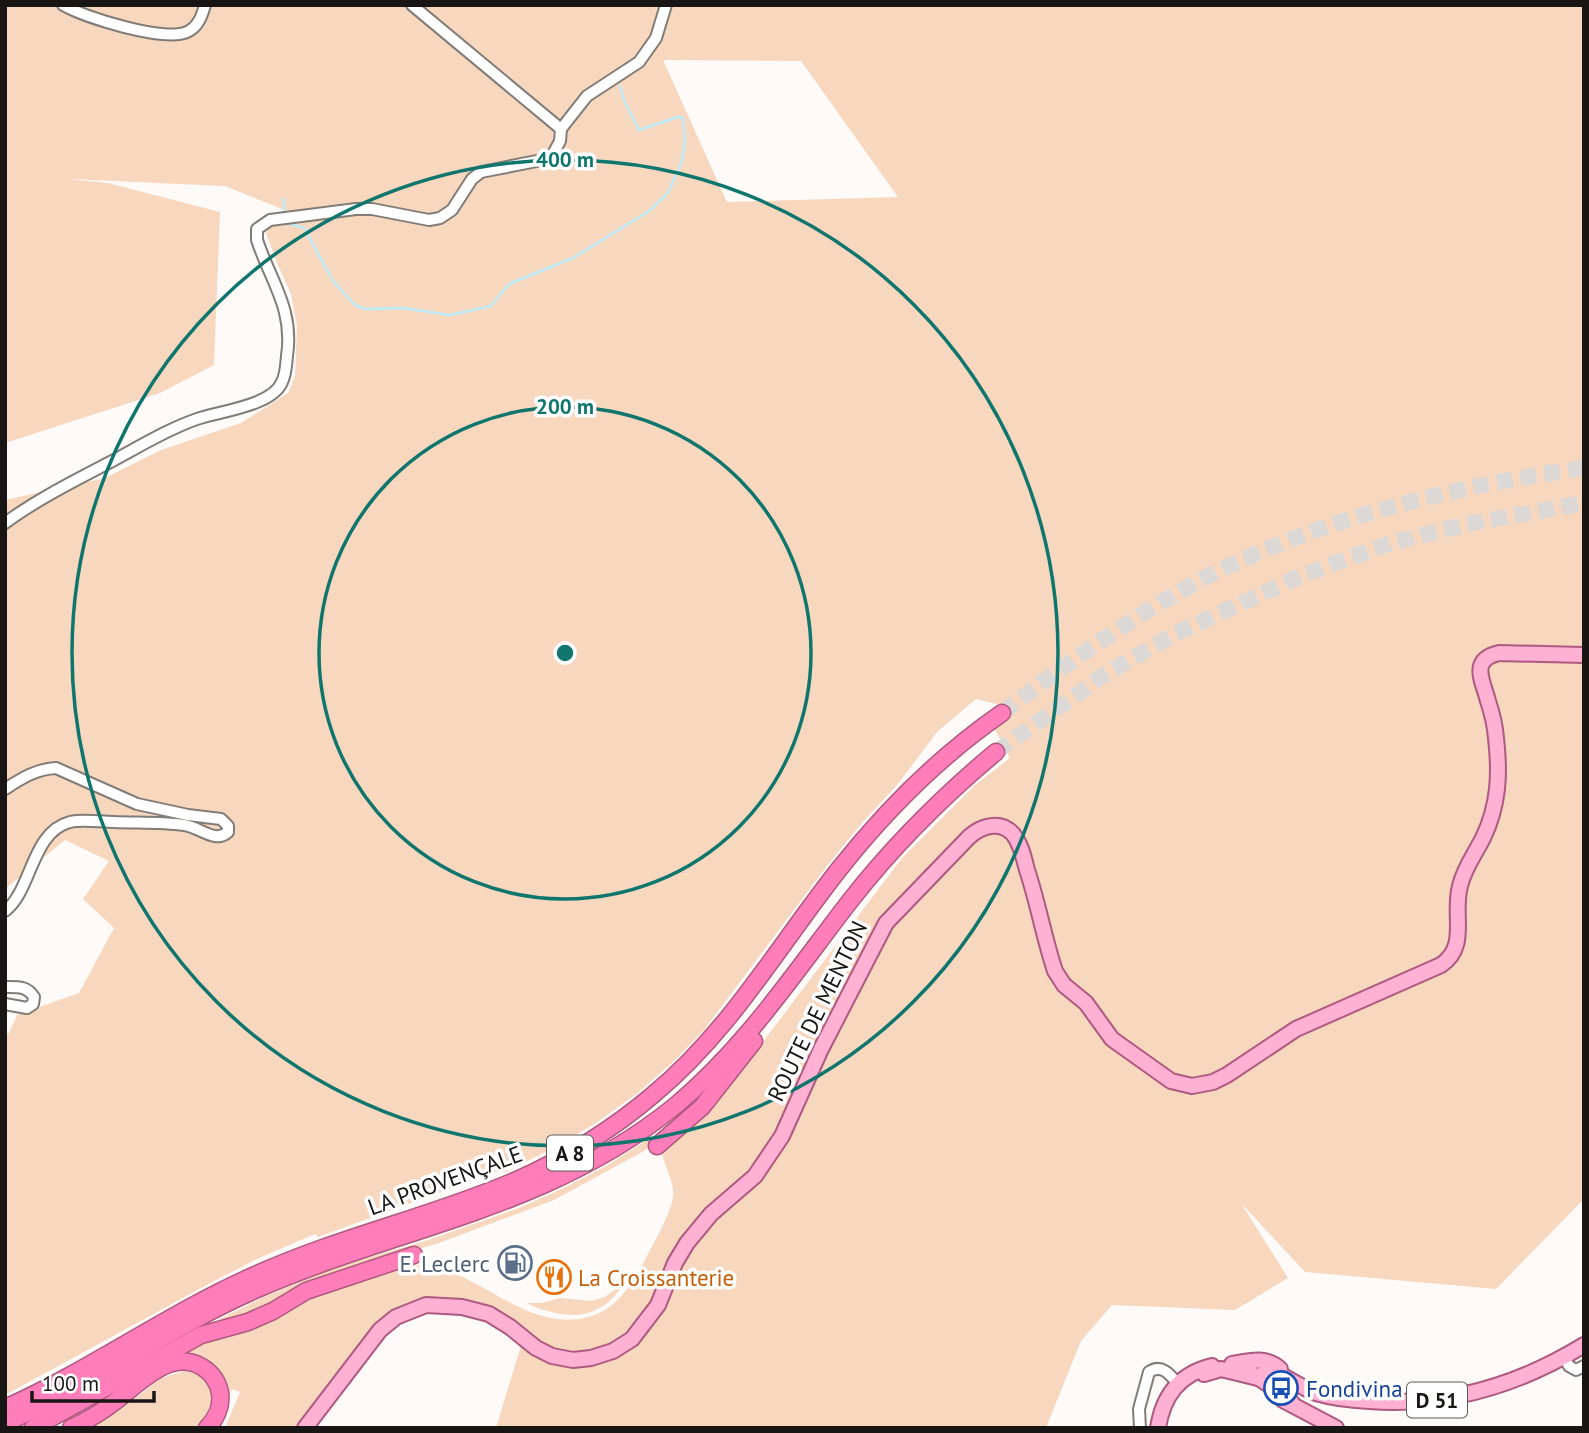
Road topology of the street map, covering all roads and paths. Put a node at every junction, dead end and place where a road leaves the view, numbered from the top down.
1 (63, 5) edge
2 (205, 5) edge
3 (412, 5) edge
4 (666, 5) edge
5 (561, 129) junction
6 (5, 523) edge
7 (1584, 655) edge
8 (1002, 713) tunnel mouth
9 (996, 752) tunnel mouth
10 (5, 789) edge
11 (5, 911) edge
12 (813, 951) junction
13 (5, 987) edge
14 (5, 1004) edge
15 (657, 1146) dead end
16 (414, 1255) dead end
17 (1584, 1345) edge
18 (1564, 1357) junction
19 (1584, 1366) edge
20 (1253, 1373) junction
21 (1177, 1386) junction
22 (5, 1408) edge
23 (5, 1423) edge
24 (33, 1428) edge
25 (71, 1428) edge
26 (208, 1428) edge
27 (305, 1428) edge
28 (1140, 1428) edge
29 (1157, 1428) edge
30 (1336, 1428) edge

1 - 2 street
3 - 5 street
4 - 5 street
5 - 6 street
7 - 27 main road, ROUTE DE MENTON
8 - 22 highway, LA PROVENÇALE / A 8
9 - 12 highway, LA PROVENÇALE / A 8
10 - 11 street
12 - 15 highway
12 - 23 highway, LA PROVENÇALE / A 8
13 - 14 street
16 - 24 highway
17 - 18 main road, D 51
18 - 19 street
18 - 20 main road, D 51
20 - 21 main road
20 - 21 main road
20 - 30 main road
21 - 28 street
21 - 29 main road
25 - 26 highway

